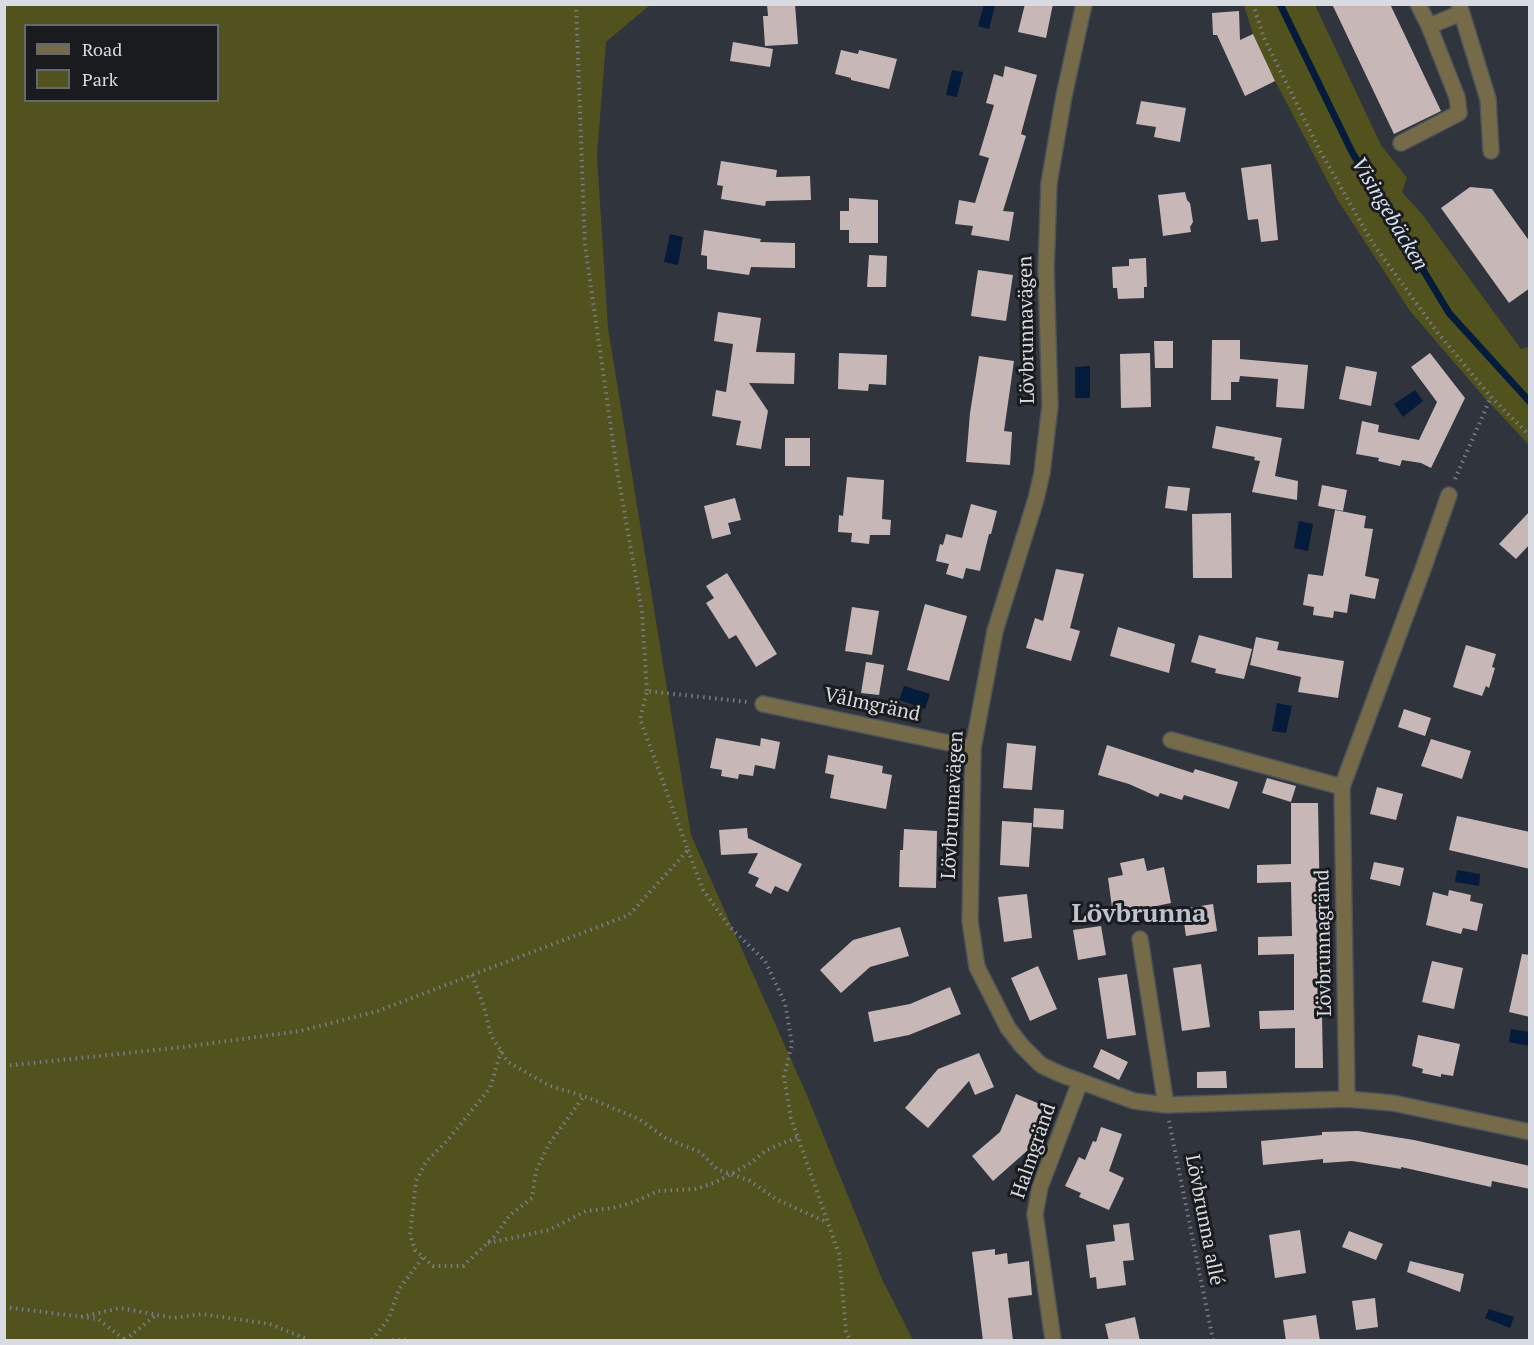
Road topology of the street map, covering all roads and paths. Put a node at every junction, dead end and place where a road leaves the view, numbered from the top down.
1 (576, 4) edge
2 (1084, 4) edge
3 (1253, 4) edge
4 (1418, 4) edge
5 (1460, 9) edge
6 (1429, 26) junction
7 (1401, 143) dead end
8 (1491, 151) dead end
9 (1491, 397) junction
10 (1530, 436) edge
11 (1449, 495) joint
12 (647, 691) junction
13 (763, 704) joint
14 (1171, 740) dead end
15 (973, 747) junction
16 (1342, 787) junction
17 (688, 850) junction
18 (1140, 939) dead end
19 (472, 975) junction
20 (501, 1051) junction
21 (4, 1066) edge
22 (1080, 1082) junction
23 (584, 1096) junction
24 (1347, 1100) junction
25 (1166, 1105) junction
26 (1530, 1132) edge
27 (798, 1137) junction
28 (732, 1174) junction
29 (827, 1222) junction
30 (488, 1243) junction
31 (423, 1257) junction
32 (4, 1307) edge
33 (156, 1315) junction
34 (81, 1317) junction
35 (296, 1338) edge
36 (125, 1341) edge
37 (309, 1341) edge
38 (372, 1341) edge
39 (392, 1341) edge
40 (408, 1341) edge
41 (850, 1341) edge
42 (1053, 1341) edge
43 (1213, 1341) edge

1 - 12 path
2 - 15 street, Lövbrunnavägen
3 - 9 path
4 - 6 street
5 - 6 street
5 - 8 street
6 - 7 street
9 - 10 path
9 - 11 path
11 - 16 street, Lövbrunnagränd
12 - 13 path
12 - 17 path
13 - 15 street, Vålmgränd
14 - 16 street
15 - 22 street, Lövbrunnavägen
16 - 24 street, Lövbrunnagränd
17 - 19 path
17 - 27 path
18 - 25 street
19 - 20 path
19 - 21 path
20 - 23 path
20 - 31 path
22 - 25 street, Lövbrunnavägen
22 - 42 street, Halmgränd
23 - 28 path
23 - 30 path
24 - 25 street, Lövbrunnavägen
24 - 26 street, Lövbrunnavägen
25 - 43 path, Lövbrunna allé
27 - 28 path
27 - 29 path
28 - 29 path
28 - 30 path
29 - 41 path
30 - 31 path
31 - 38 path
32 - 34 path
33 - 34 path
33 - 35 path
33 - 36 path
34 - 36 path
35 - 37 path
39 - 40 path

